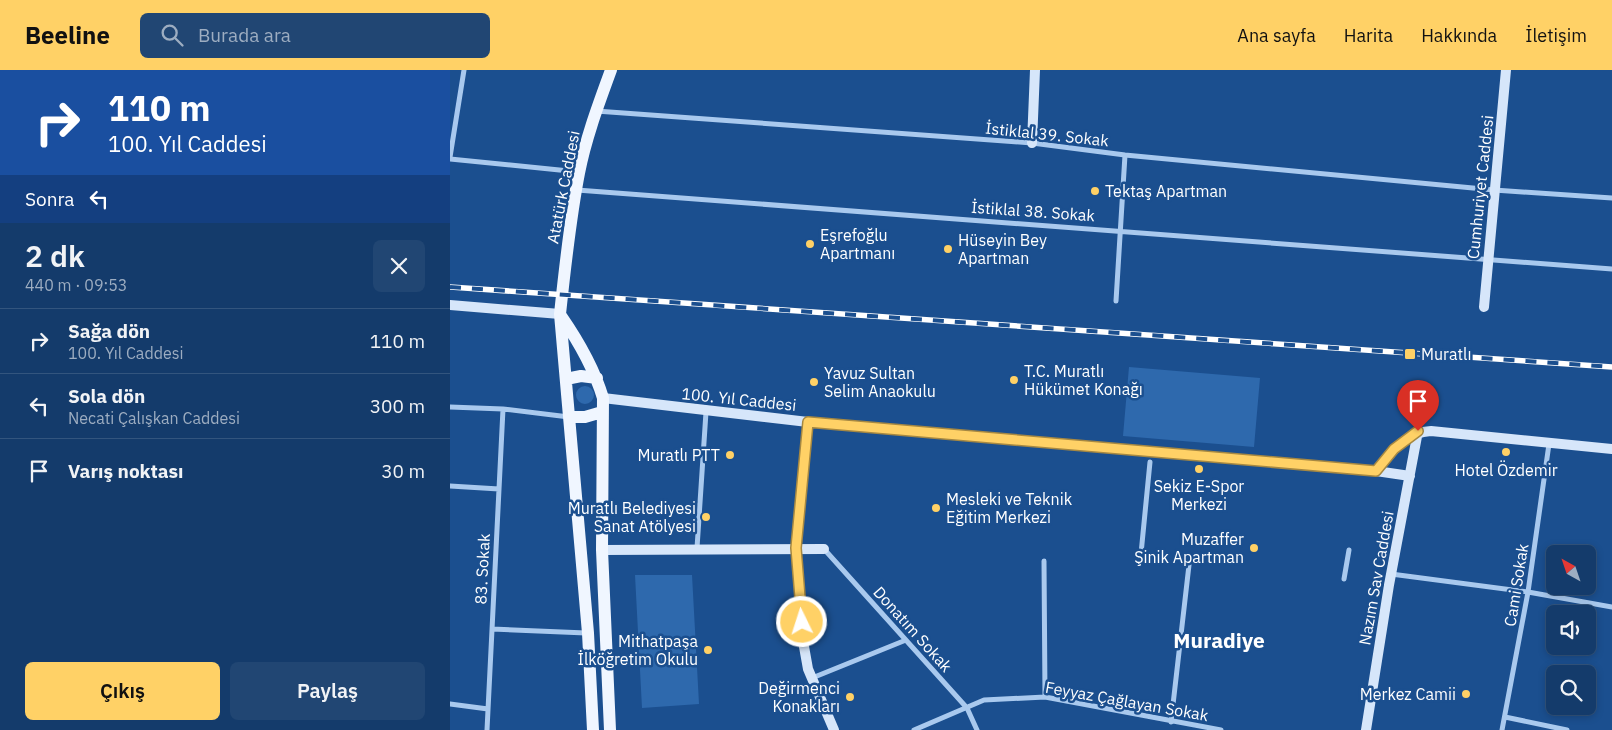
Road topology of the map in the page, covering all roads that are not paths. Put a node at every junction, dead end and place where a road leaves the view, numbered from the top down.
1 (464, 70) edge
2 (612, 70) edge
3 (1036, 70) edge
4 (1506, 70) edge
5 (596, 111) junction
6 (1032, 144) junction
7 (1125, 155) junction
8 (450, 158) edge
9 (579, 172) junction
10 (577, 190) junction
11 (1494, 190) junction
12 (1612, 198) edge
13 (1119, 230) junction
14 (1487, 260) junction
15 (1612, 269) edge
16 (1116, 301) dead end
17 (450, 305) edge
18 (1484, 307) dead end
19 (560, 314) junction
20 (597, 378) junction
21 (566, 379) junction
22 (603, 398) junction
23 (450, 407) edge
24 (502, 409) junction
25 (602, 412) junction
26 (706, 412) junction
27 (569, 417) junction
28 (808, 422) junction
29 (1418, 431) junction
30 (1549, 444) junction
31 (1612, 449) edge
32 (1150, 462) dead end
33 (1376, 471) junction
34 (1410, 476) junction
35 (450, 486) edge
36 (499, 489) junction
37 (697, 548) junction
38 (796, 548) junction
39 (824, 549) joint
40 (602, 550) junction
41 (1349, 550) dead end
42 (1044, 561) dead end
43 (1140, 564) dead end
44 (1189, 565) dead end
45 (1391, 574) junction
46 (1344, 579) dead end
47 (1528, 592) junction
48 (1612, 607) edge
49 (492, 629) junction
50 (588, 633) junction
51 (906, 640) junction
52 (812, 678) junction
53 (1044, 698) junction
54 (450, 704) edge
55 (967, 708) junction
56 (488, 709) junction
57 (1505, 717) junction
58 (1171, 722) junction
59 (486, 730) edge
60 (593, 730) edge
61 (610, 730) edge
62 (834, 730) edge
63 (914, 730) edge
64 (977, 730) edge
65 (1221, 730) edge
66 (1366, 730) edge
67 (1502, 730) edge
68 (1567, 730) edge

1 - 8 street
2 - 5 main road, Atatürk Caddesi
3 - 6 street
4 - 11 street, Cumhuriyet Caddesi
5 - 6 street, İstiklal 39. Sokak
5 - 9 main road, Atatürk Caddesi
6 - 7 street, İstiklal 39. Sokak
7 - 11 street, İstiklal 39. Sokak
7 - 13 street
8 - 9 street
9 - 10 main road, Atatürk Caddesi
10 - 13 street, İstiklal 38. Sokak
10 - 19 main road, Atatürk Caddesi
11 - 12 street, İstiklal 39. Sokak
11 - 14 street, Cumhuriyet Caddesi
13 - 14 street, İstiklal 38. Sokak
13 - 16 street
14 - 15 street, İstiklal 38. Sokak
14 - 18 street, Cumhuriyet Caddesi
17 - 19 street
19 - 20 main road
19 - 21 main road, Atatürk Caddesi
20 - 21 main road
20 - 22 main road
21 - 27 main road, Atatürk Caddesi
22 - 25 main road
22 - 26 street, 100. Yıl Caddesi
23 - 24 street
24 - 27 street
24 - 36 street, 83. Sokak
25 - 27 main road
25 - 40 main road
26 - 28 street, 100. Yıl Caddesi
26 - 37 street
27 - 50 main road, Atatürk Caddesi
28 - 33 street, 100. Yıl Caddesi
28 - 38 street
29 - 30 street
29 - 33 street
29 - 34 street, Nazım Sav Caddesi
30 - 31 street
30 - 47 street, Cami Sokak
32 - 43 street
33 - 34 street, 100. Yıl Caddesi
34 - 45 street, Nazım Sav Caddesi
35 - 36 street
36 - 49 street, 83. Sokak
37 - 38 street
37 - 40 street
38 - 39 street
38 - 52 street
39 - 51 street, Donatım Sokak
40 - 61 main road
41 - 46 street
42 - 53 street
44 - 58 street
45 - 47 street
45 - 66 street, Nazım Sav Caddesi
47 - 48 street
47 - 57 street, Cami Sokak
49 - 50 street
49 - 56 street, 83. Sokak
50 - 60 main road, Atatürk Caddesi
51 - 52 street
51 - 55 street, Donatım Sokak
52 - 62 street
53 - 55 street, Feyyaz Çağlayan Sokak
53 - 58 street, Feyyaz Çağlayan Sokak
54 - 56 street
55 - 63 street, Feyyaz Çağlayan Sokak
55 - 64 street, Donatım Sokak
56 - 59 street, 83. Sokak
57 - 67 street, Cami Sokak
57 - 68 street
58 - 65 street, Feyyaz Çağlayan Sokak

